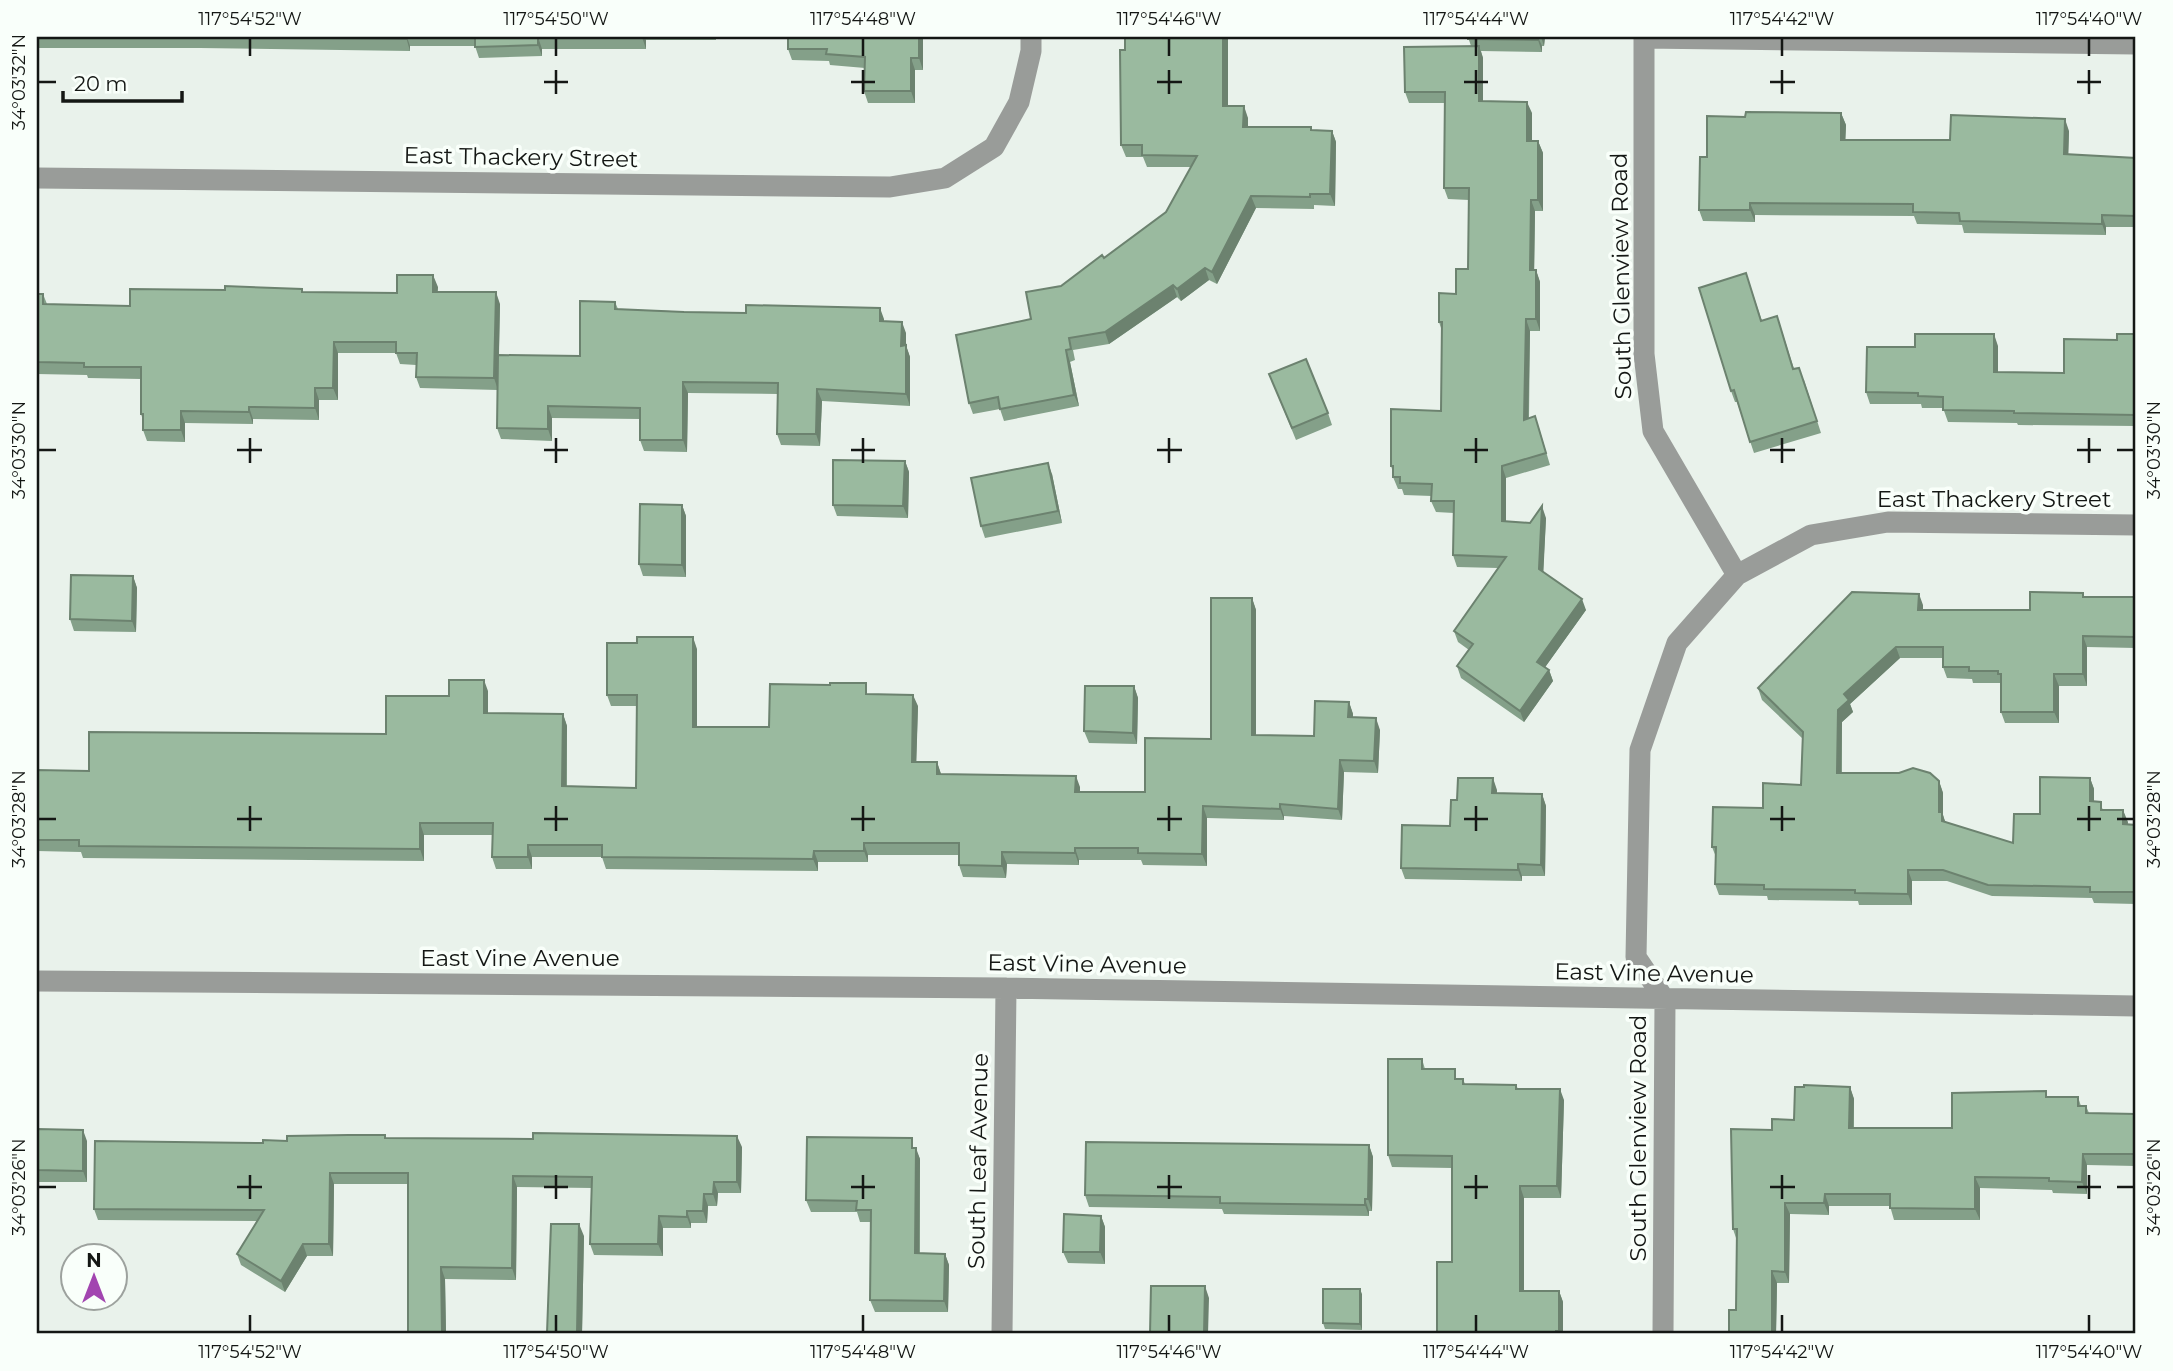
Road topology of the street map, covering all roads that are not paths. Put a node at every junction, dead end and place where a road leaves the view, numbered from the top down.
1 (1031, 37) edge
2 (1644, 38) edge
3 (2136, 44) edge
4 (37, 178) edge
5 (2136, 524) edge
6 (1737, 575) junction
7 (37, 981) edge
8 (1006, 988) junction
9 (1665, 1000) junction
10 (2136, 1006) edge
11 (1002, 1334) edge
12 (1663, 1334) edge

1 - 4 street, East Thackery Street
2 - 3 street
2 - 6 street, South Glenview Road
5 - 6 street, East Thackery Street
6 - 9 street, South Glenview Road
7 - 8 street, East Vine Avenue
8 - 9 street, East Vine Avenue
8 - 11 street, South Leaf Avenue
9 - 10 street, East Vine Avenue
9 - 12 street, South Glenview Road

